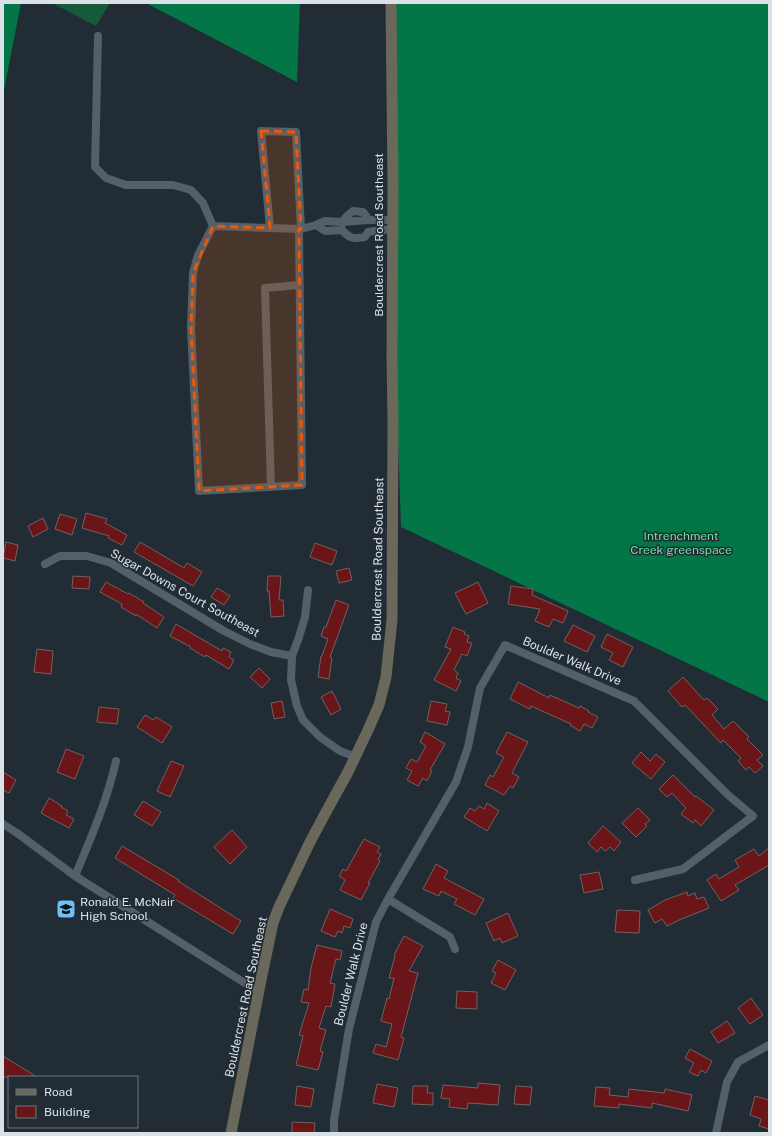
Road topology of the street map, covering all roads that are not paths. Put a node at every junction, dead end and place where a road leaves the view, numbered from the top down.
1 (391, 3) edge
2 (98, 36) dead end
3 (392, 224) junction
4 (213, 226) junction
5 (342, 226) junction
6 (270, 228) junction
7 (300, 229) junction
8 (299, 285) junction
9 (271, 487) junction
10 (45, 564) dead end
11 (308, 590) dead end
12 (292, 656) junction
13 (356, 757) junction
14 (116, 761) dead end
15 (3, 824) edge
16 (75, 876) junction
17 (635, 880) dead end
18 (388, 899) junction
19 (455, 949) dead end
20 (259, 992) junction
21 (769, 1045) edge
22 (231, 1133) edge
23 (334, 1133) edge
24 (716, 1133) edge

1 - 3 street, Bouldercrest Road Southeast
2 - 4 street
3 - 5 street
3 - 5 street
3 - 13 street, Bouldercrest Road Southeast
4 - 6 street
4 - 9 street
5 - 7 street
6 - 7 street
6 - 7 street
7 - 8 street
8 - 9 street
8 - 9 street
10 - 12 street, Sugar Downs Court Southeast
11 - 12 street
12 - 13 street
13 - 20 street, Bouldercrest Road Southeast
14 - 16 street
15 - 16 street
16 - 20 street
17 - 18 street, Boulder Walk Drive
18 - 19 street
18 - 23 street, Boulder Walk Drive
20 - 22 street, Bouldercrest Road Southeast
21 - 24 street

